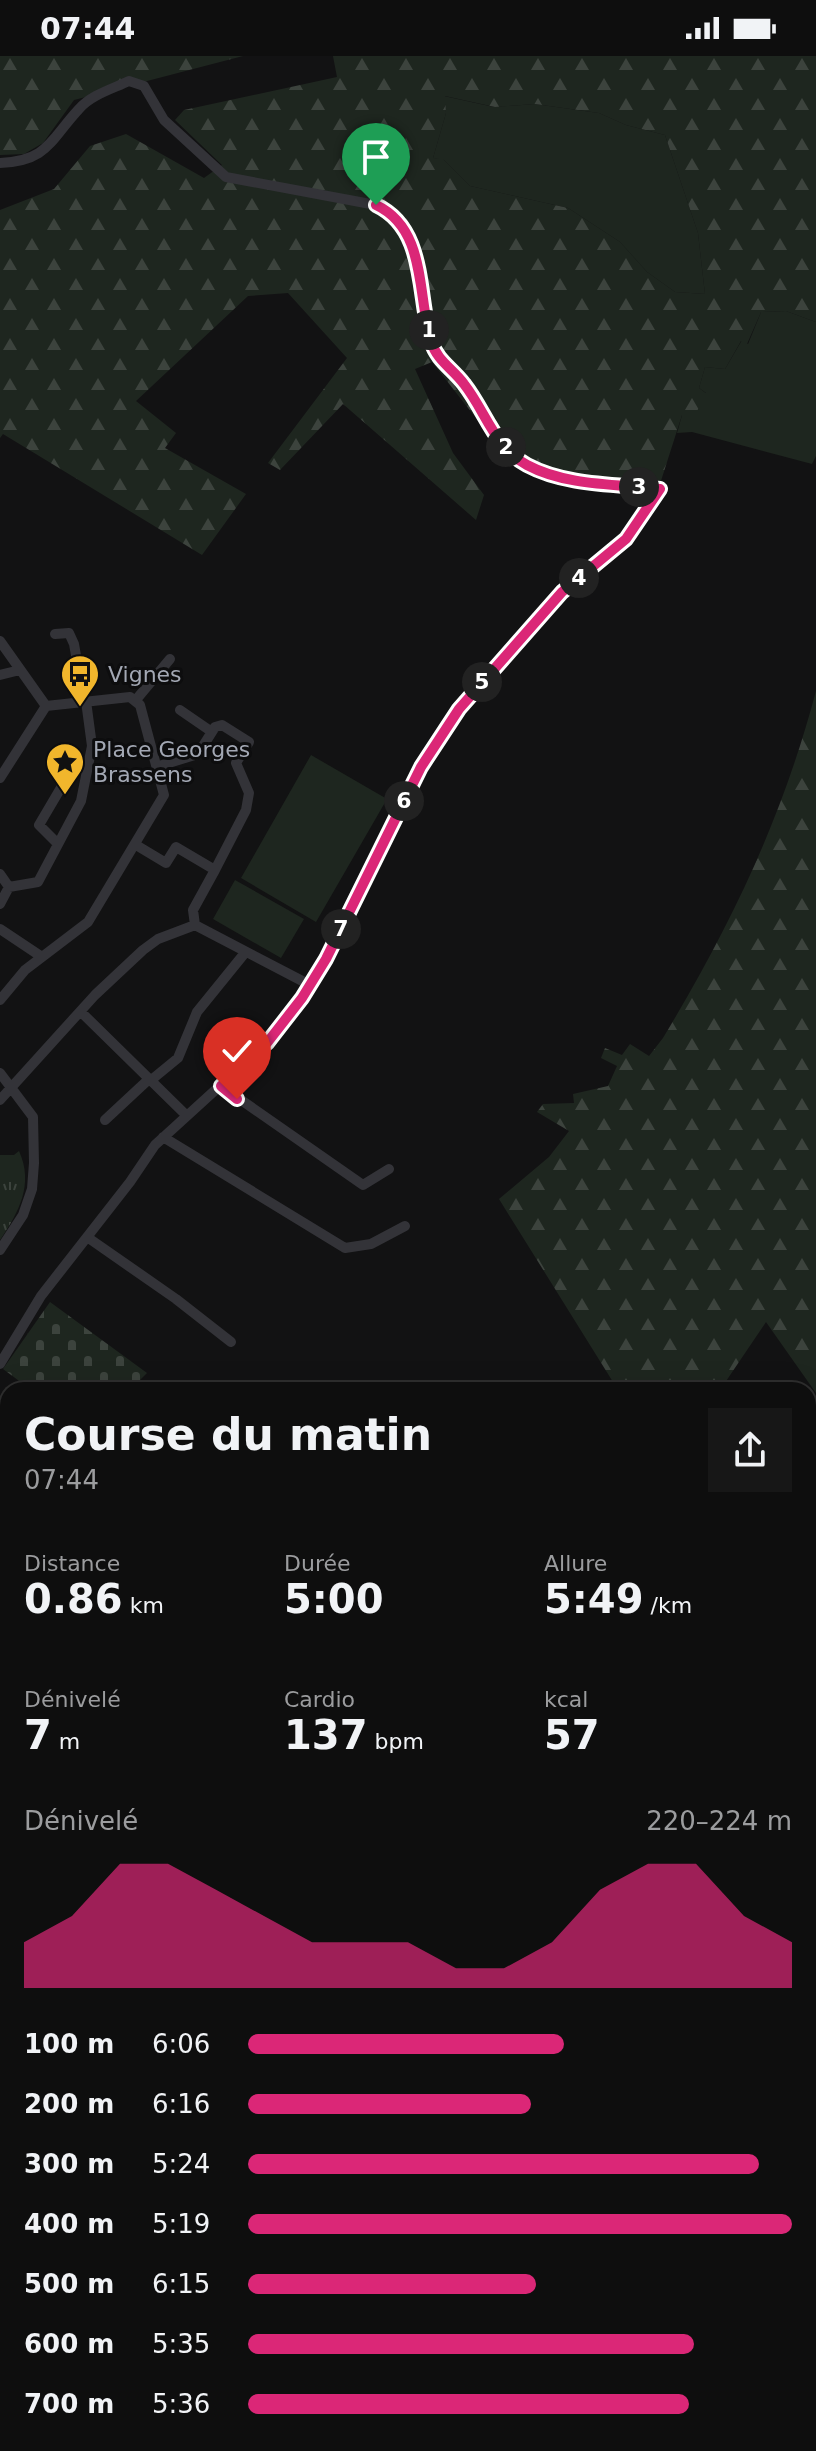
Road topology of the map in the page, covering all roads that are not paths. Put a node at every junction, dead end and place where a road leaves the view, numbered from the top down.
1 (0, 163) edge
2 (55, 634) dead end
3 (0, 641) edge
4 (170, 659) dead end
5 (20, 670) junction
6 (0, 675) edge
7 (85, 701) junction
8 (135, 701) junction
9 (46, 706) junction
10 (180, 710) dead end
11 (212, 732) junction
12 (159, 766) junction
13 (86, 769) junction
14 (0, 778) edge
15 (57, 843) junction
16 (136, 845) junction
17 (215, 870) junction
18 (0, 874) edge
19 (9, 887) junction
20 (0, 904) edge
21 (195, 925) junction
22 (0, 929) edge
23 (244, 954) junction
24 (42, 957) junction
25 (310, 985) junction
26 (0, 1000) edge
27 (82, 1013) junction
28 (0, 1073) edge
29 (149, 1081) junction
30 (221, 1086) junction
31 (12, 1087) junction
32 (0, 1100) edge
33 (186, 1115) junction
34 (105, 1120) dead end
35 (163, 1137) junction
36 (389, 1169) dead end
37 (405, 1226) dead end
38 (87, 1237) junction
39 (0, 1250) edge
40 (231, 1342) dead end
41 (0, 1364) edge

1 - 25 street
2 - 7 street
3 - 5 street
4 - 8 street
5 - 6 street
5 - 9 street
7 - 8 street
7 - 9 street
7 - 13 street
8 - 12 street
9 - 14 street
10 - 11 street
11 - 12 street
11 - 17 street
12 - 16 street
13 - 15 street
13 - 15 street
15 - 19 street
16 - 17 street
16 - 24 street
17 - 21 street
18 - 19 street
19 - 20 street
21 - 23 street
21 - 27 street
22 - 24 street
23 - 25 street
23 - 29 street
24 - 26 street
25 - 30 street
27 - 29 street
27 - 31 street
28 - 31 street
29 - 33 street
29 - 34 street
30 - 33 street
30 - 36 street
31 - 32 street
31 - 39 street
33 - 35 street
35 - 37 street
35 - 38 street
38 - 40 street
38 - 41 street

